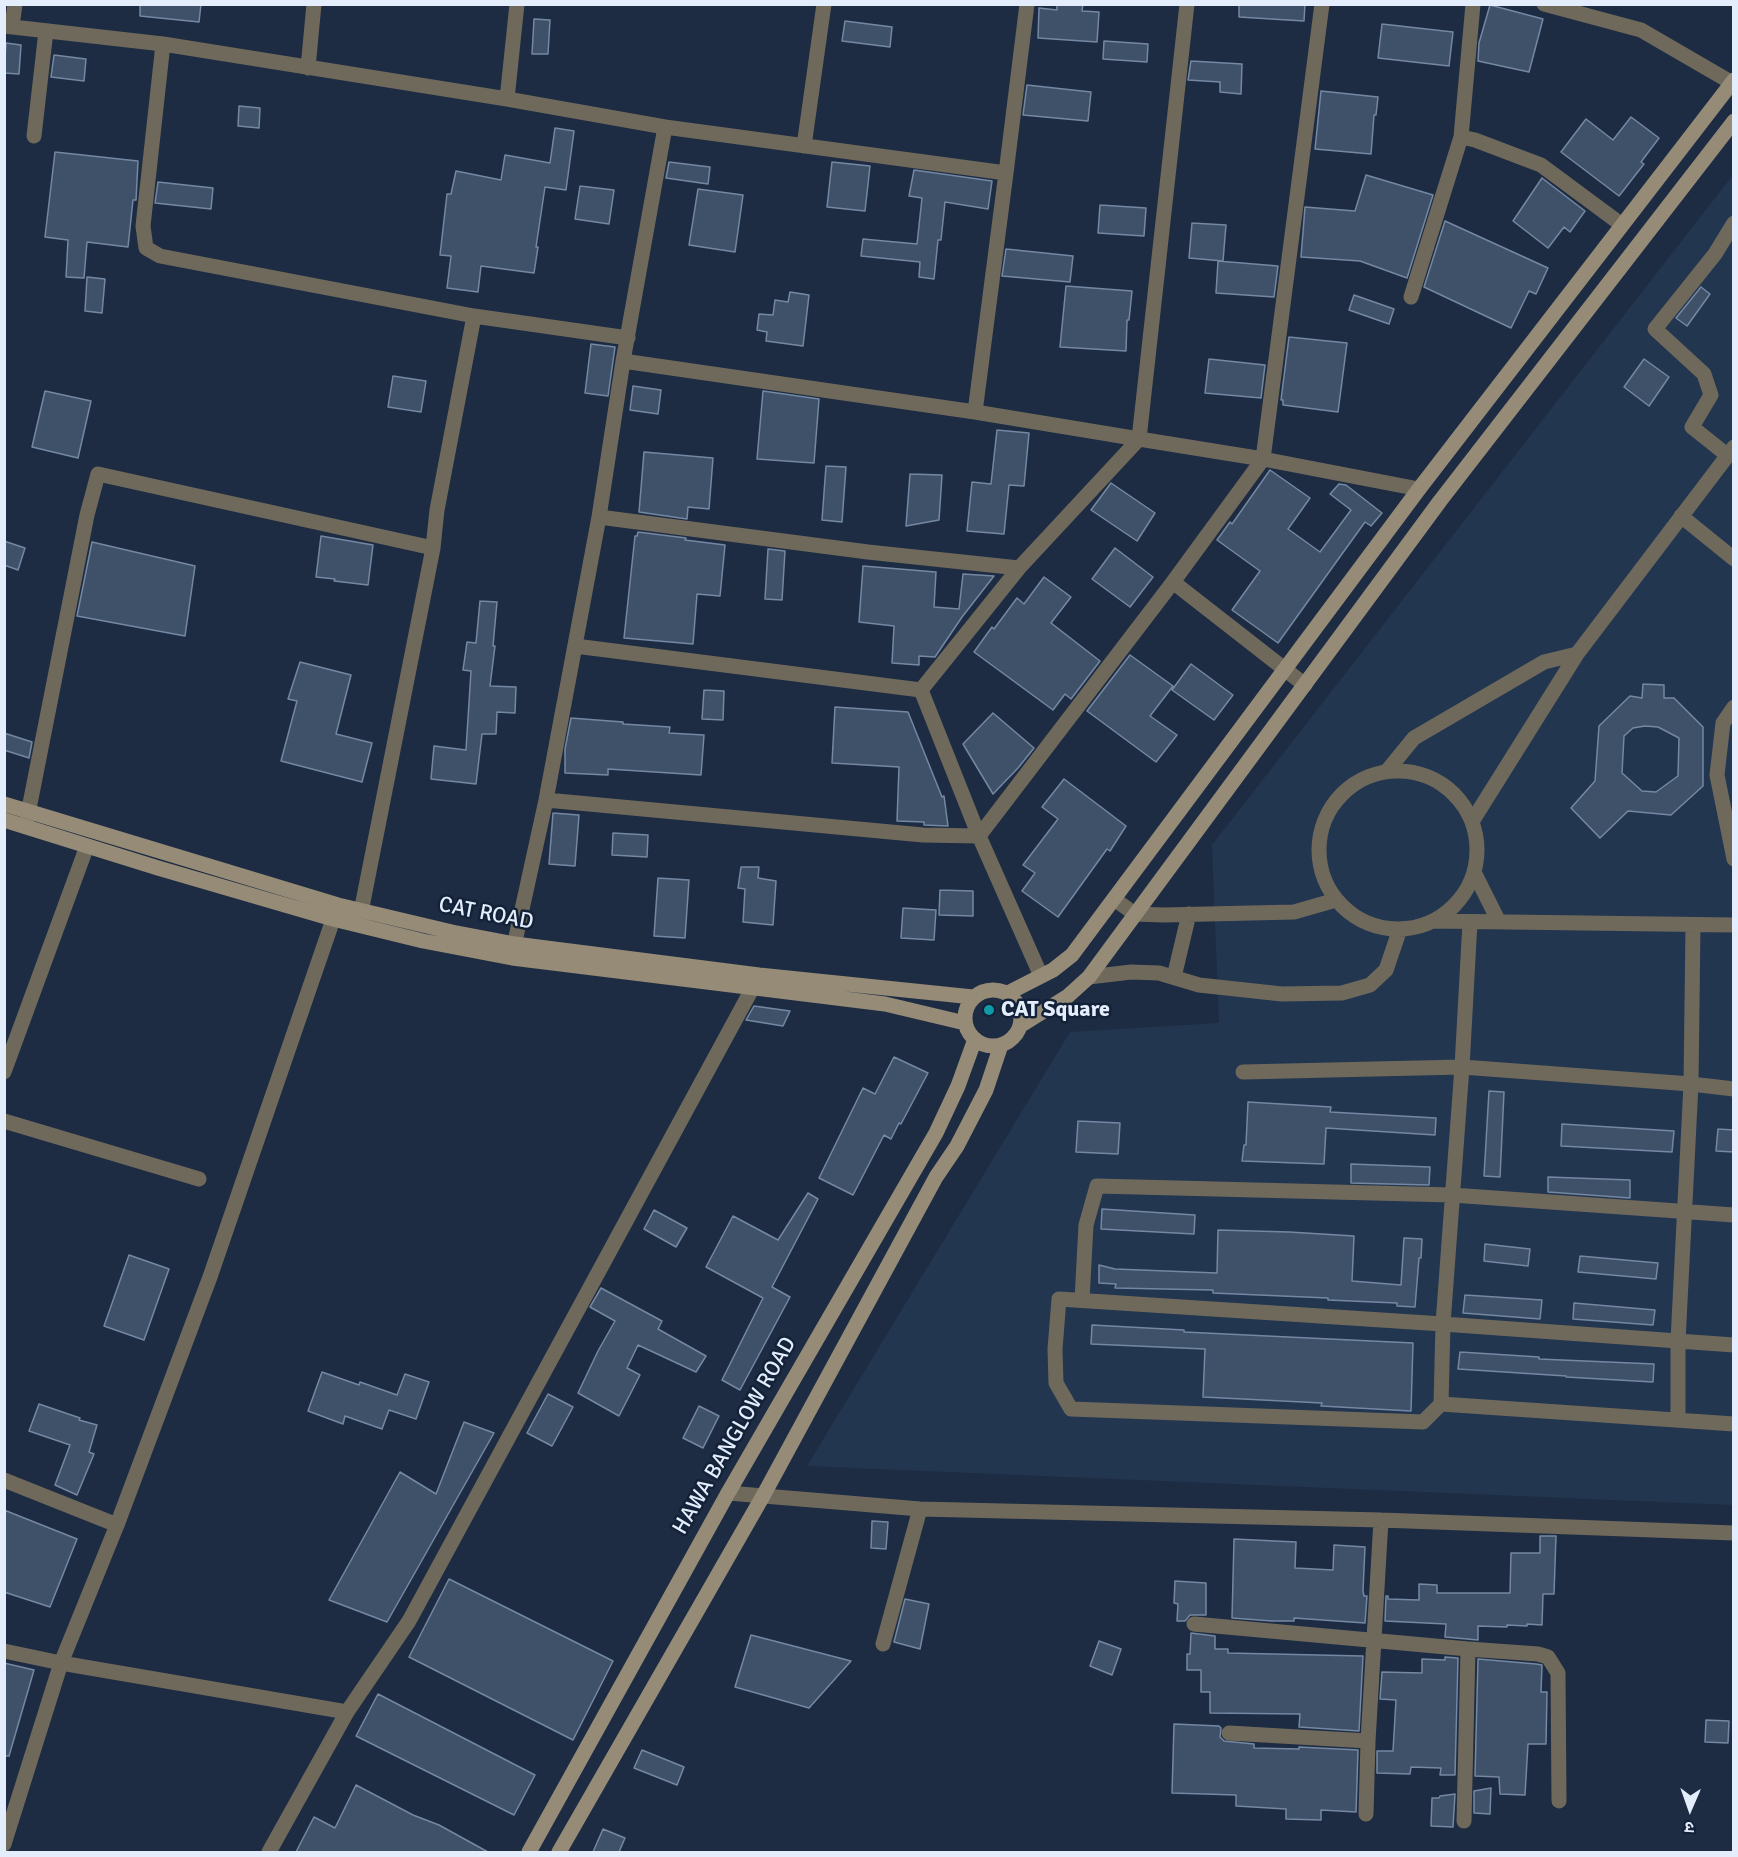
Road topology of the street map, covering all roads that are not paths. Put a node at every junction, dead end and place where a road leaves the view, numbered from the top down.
1 (15, 4) edge
2 (314, 4) edge
3 (517, 4) edge
4 (824, 4) edge
5 (1027, 4) edge
6 (1187, 4) edge
7 (1322, 4) edge
8 (1473, 4) edge
9 (1544, 4) edge
10 (8, 26) edge
11 (46, 31) junction
12 (163, 44) junction
13 (308, 68) junction
14 (1733, 82) edge
15 (507, 99) junction
16 (1734, 121) edge
17 (665, 127) junction
18 (34, 136) dead end
19 (1461, 137) junction
20 (804, 146) junction
21 (1006, 173) junction
22 (1734, 223) edge
23 (1622, 225) junction
24 (1411, 297) dead end
25 (474, 315) junction
26 (628, 338) junction
27 (623, 361) junction
28 (975, 412) junction
29 (1139, 439) junction
30 (1730, 451) edge
31 (1263, 459) junction
32 (1419, 489) junction
33 (1681, 516) junction
34 (599, 517) junction
35 (433, 548) junction
36 (1734, 559) edge
37 (1019, 568) junction
38 (1173, 582) junction
39 (575, 646) junction
40 (1577, 654) junction
41 (1285, 670) junction
42 (1305, 685) junction
43 (921, 690) junction
44 (1734, 707) edge
45 (1387, 771) junction
46 (546, 800) junction
47 (4, 804) edge
48 (27, 819) junction
49 (4, 820) edge
50 (1473, 820) junction
51 (979, 836) junction
52 (87, 846) junction
53 (1734, 859) edge
54 (1475, 874) junction
55 (1114, 899) junction
56 (1336, 900) junction
57 (336, 911) junction
58 (1135, 914) junction
59 (1189, 914) junction
60 (360, 918) junction
61 (1434, 921) junction
62 (1470, 922) junction
63 (1499, 922) junction
64 (1693, 925) junction
65 (1734, 925) edge
66 (1400, 929) junction
67 (513, 951) junction
68 (1041, 976) junction
69 (1089, 977) junction
70 (1174, 977) junction
71 (756, 982) junction
72 (1008, 993) junction
73 (974, 997) junction
74 (965, 1023) junction
75 (1020, 1026) junction
76 (975, 1039) junction
77 (1001, 1045) junction
78 (1462, 1067) junction
79 (4, 1072) edge
80 (1243, 1072) dead end
81 (1691, 1084) junction
82 (1734, 1089) edge
83 (4, 1122) edge
84 (916, 1165) junction
85 (936, 1177) junction
86 (199, 1179) dead end
87 (1452, 1195) junction
88 (1686, 1210) junction
89 (1734, 1215) edge
90 (1082, 1300) junction
91 (1443, 1324) junction
92 (1678, 1341) junction
93 (1734, 1345) edge
94 (1441, 1404) junction
95 (1678, 1420) junction
96 (1734, 1424) edge
97 (4, 1480) edge
98 (728, 1493) junction
99 (763, 1496) junction
100 (920, 1509) junction
101 (1381, 1520) junction
102 (117, 1525) junction
103 (1734, 1533) edge
104 (1194, 1624) dead end
105 (1375, 1640) junction
106 (883, 1644) dead end
107 (1468, 1649) junction
108 (4, 1651) edge
109 (61, 1663) junction
110 (347, 1712) junction
111 (1229, 1733) dead end
112 (1368, 1741) junction
113 (1559, 1801) dead end
114 (1366, 1814) dead end
115 (1464, 1821) dead end
116 (4, 1844) edge
117 (269, 1852) edge
118 (529, 1852) edge
119 (559, 1852) edge

1 - 10 street
2 - 13 street
3 - 15 street
4 - 20 street
5 - 21 street
6 - 29 street
7 - 31 street
8 - 19 street
9 - 14 street
10 - 11 street
11 - 12 street
11 - 18 street
12 - 13 street
12 - 25 street
13 - 15 street
14 - 23 street
15 - 17 street
16 - 42 street
17 - 20 street
17 - 26 street
19 - 23 street
19 - 24 street
20 - 21 street
21 - 28 street
22 - 30 street
23 - 32 street
25 - 26 street
25 - 35 street
26 - 27 street
27 - 28 street
27 - 34 street
28 - 29 street
29 - 31 street
29 - 37 street
30 - 33 street
31 - 32 street
31 - 38 street
32 - 41 street
33 - 36 street
33 - 40 street
34 - 37 street
34 - 39 street
35 - 48 street
35 - 60 street
37 - 43 street
38 - 41 street
38 - 51 street
39 - 43 street
39 - 46 street
40 - 45 street
40 - 50 street
41 - 42 street
41 - 55 street
42 - 58 street
43 - 51 street
44 - 53 street
45 - 50 street
45 - 56 street
46 - 51 street
46 - 67 street
47 - 48 street, CAT ROAD
48 - 49 street, CAT ROAD
48 - 52 street, CAT ROAD
48 - 57 street, CAT ROAD
50 - 54 street
51 - 68 street
52 - 57 street, CAT ROAD
52 - 79 street
54 - 61 street
54 - 63 street
55 - 58 street
55 - 68 street
56 - 59 street
56 - 66 street
57 - 60 street, CAT ROAD
57 - 102 street
58 - 59 street
58 - 69 street
59 - 70 street
60 - 67 street, CAT ROAD
61 - 62 street
61 - 66 street
62 - 63 street
62 - 78 street
63 - 64 street
64 - 65 street
64 - 81 street
66 - 70 street
67 - 71 street, CAT ROAD
68 - 72 street
69 - 70 street
69 - 75 street
71 - 73 street, CAT ROAD
71 - 74 street, CAT ROAD
71 - 110 street
72 - 73 street
72 - 75 street
73 - 74 street
74 - 76 street
75 - 77 street
76 - 77 street
76 - 84 street, HAWA BANGLOW ROAD
77 - 85 street
78 - 80 street
78 - 81 street
78 - 87 street
81 - 82 street
81 - 88 street
83 - 86 street
84 - 85 street
84 - 98 street, HAWA BANGLOW ROAD
85 - 99 street
87 - 88 street
87 - 90 street
87 - 91 street
88 - 89 street
88 - 92 street
90 - 91 street
90 - 94 street
91 - 92 street
91 - 94 street
92 - 93 street
92 - 95 street
94 - 95 street
95 - 96 street
97 - 102 street
98 - 99 street
98 - 118 street, HAWA BANGLOW ROAD
99 - 100 street
99 - 119 street
100 - 101 street
100 - 106 street
101 - 103 street
101 - 105 street
102 - 109 street
104 - 105 street
105 - 107 street
105 - 112 street
107 - 113 street
107 - 115 street
108 - 109 street
109 - 110 street
109 - 116 street
110 - 117 street
111 - 112 street
112 - 114 street

